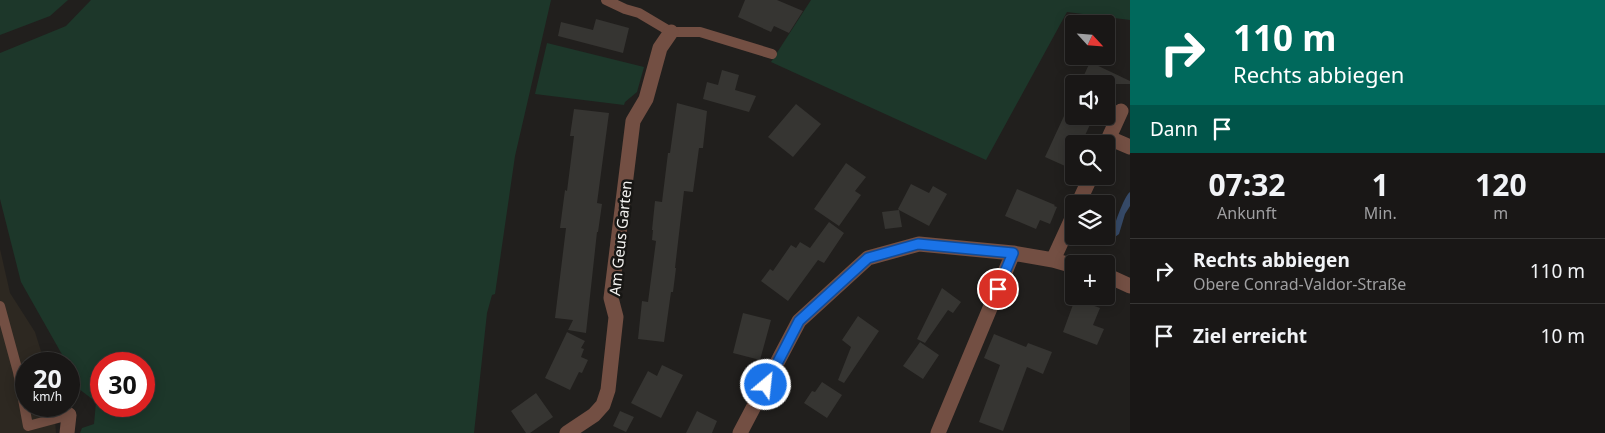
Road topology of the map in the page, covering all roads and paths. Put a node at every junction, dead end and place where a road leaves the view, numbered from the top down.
1 (606, 0) edge
2 (671, 32) junction
3 (772, 54) dead end
4 (1121, 110) dead end
5 (1110, 135) edge
6 (1115, 143) edge
7 (1130, 147) edge
8 (1065, 234) edge
9 (1013, 253) junction
10 (1053, 260) junction
11 (1065, 263) edge
12 (1115, 279) edge
13 (1130, 286) edge
14 (0, 306) edge
15 (15, 361) edge
16 (26, 417) edge
17 (65, 417) edge
18 (69, 417) edge
19 (67, 433) edge
20 (567, 433) edge
21 (740, 433) edge
22 (938, 433) edge

1 - 2 lane
2 - 3 lane
2 - 20 street, Am Geus Garten
4 - 5 street
6 - 7 street
8 - 10 street
9 - 10 street
9 - 21 street
9 - 22 street
10 - 11 street
12 - 13 street
14 - 15 lane
16 - 17 lane
18 - 19 street

